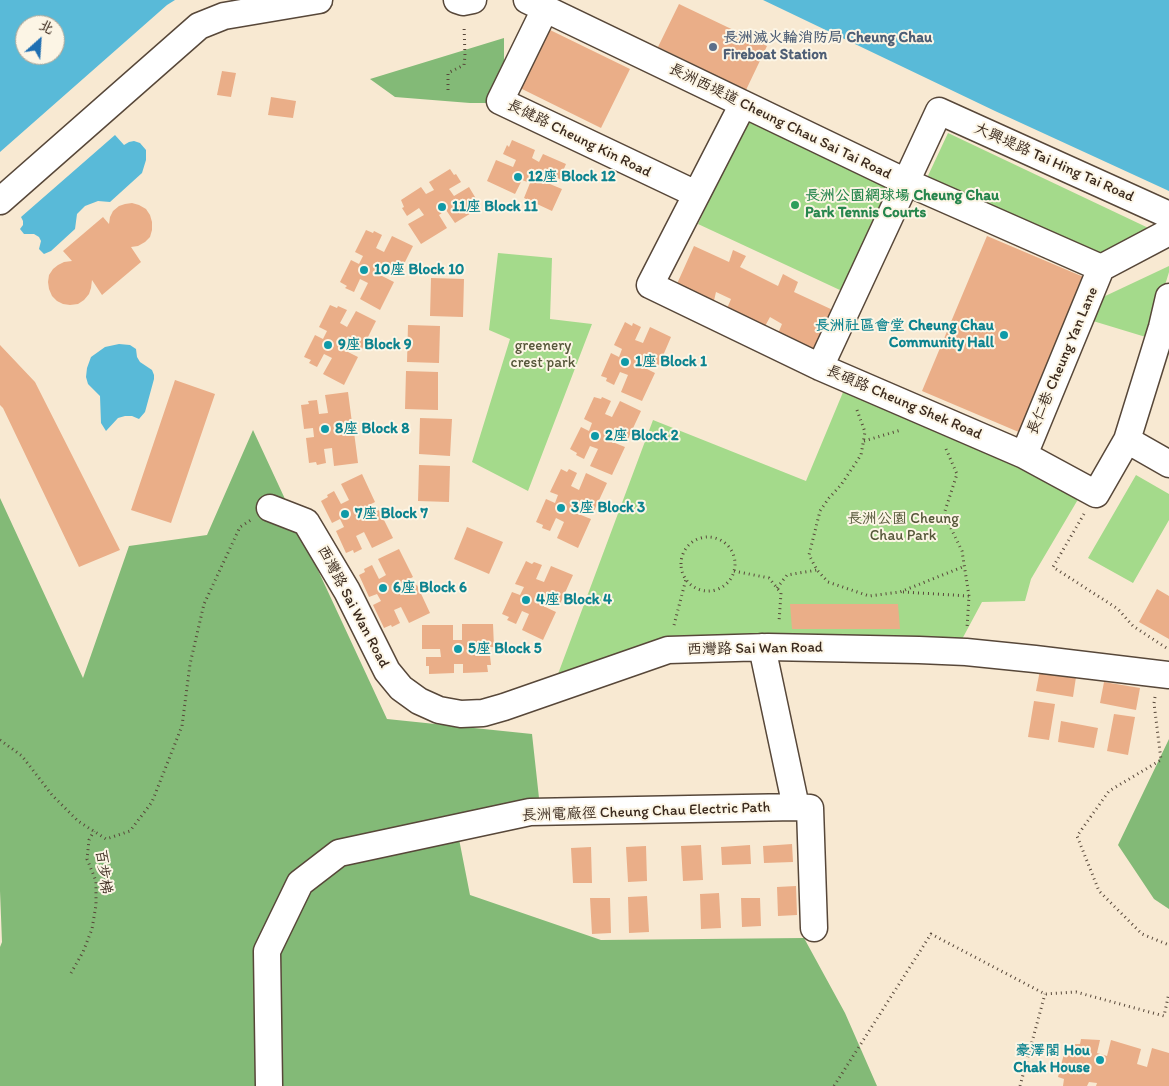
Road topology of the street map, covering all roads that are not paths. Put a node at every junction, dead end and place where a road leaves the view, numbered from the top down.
1 (319, 0) edge
2 (536, 4) edge
3 (743, 104) junction
4 (906, 182) junction
5 (696, 194) junction
6 (0, 201) edge
7 (1169, 215) edge
8 (1169, 232) edge
9 (1101, 268) junction
10 (1169, 296) edge
11 (820, 367) junction
12 (1127, 440) junction
13 (1024, 454) junction
14 (1169, 464) edge
15 (270, 508) road end
16 (770, 647) junction
17 (1163, 674) edge
18 (796, 807) junction
19 (814, 928) dead end
20 (269, 1086) edge

1 - 6 street
2 - 3 street, 長洲西堤道 Cheung Chau Sai Tai Road
2 - 5 street, 長健路 Cheung Kin Road
3 - 4 street, 長洲西堤道 Cheung Chau Sai Tai Road
3 - 5 street, 長碩路 Cheung Shek Road
4 - 7 street, 大興堤路 Tai Hing Tai Road
4 - 9 street, 長洲西堤道 Cheung Chau Sai Tai Road
4 - 11 street
5 - 11 street, 長碩路 Cheung Shek Road
8 - 9 street
9 - 13 street, 長仁巷 Cheung Yan Lane
10 - 12 street
11 - 13 street, 長碩路 Cheung Shek Road
12 - 13 street, 長碩路 Cheung Shek Road
12 - 14 street
15 - 16 street, 西灣路 Sai Wan Road
16 - 17 street, 西灣路 Sai Wan Road
16 - 18 street
18 - 19 street
18 - 20 street, 長洲電廠徑 Cheung Chau Electric Path

